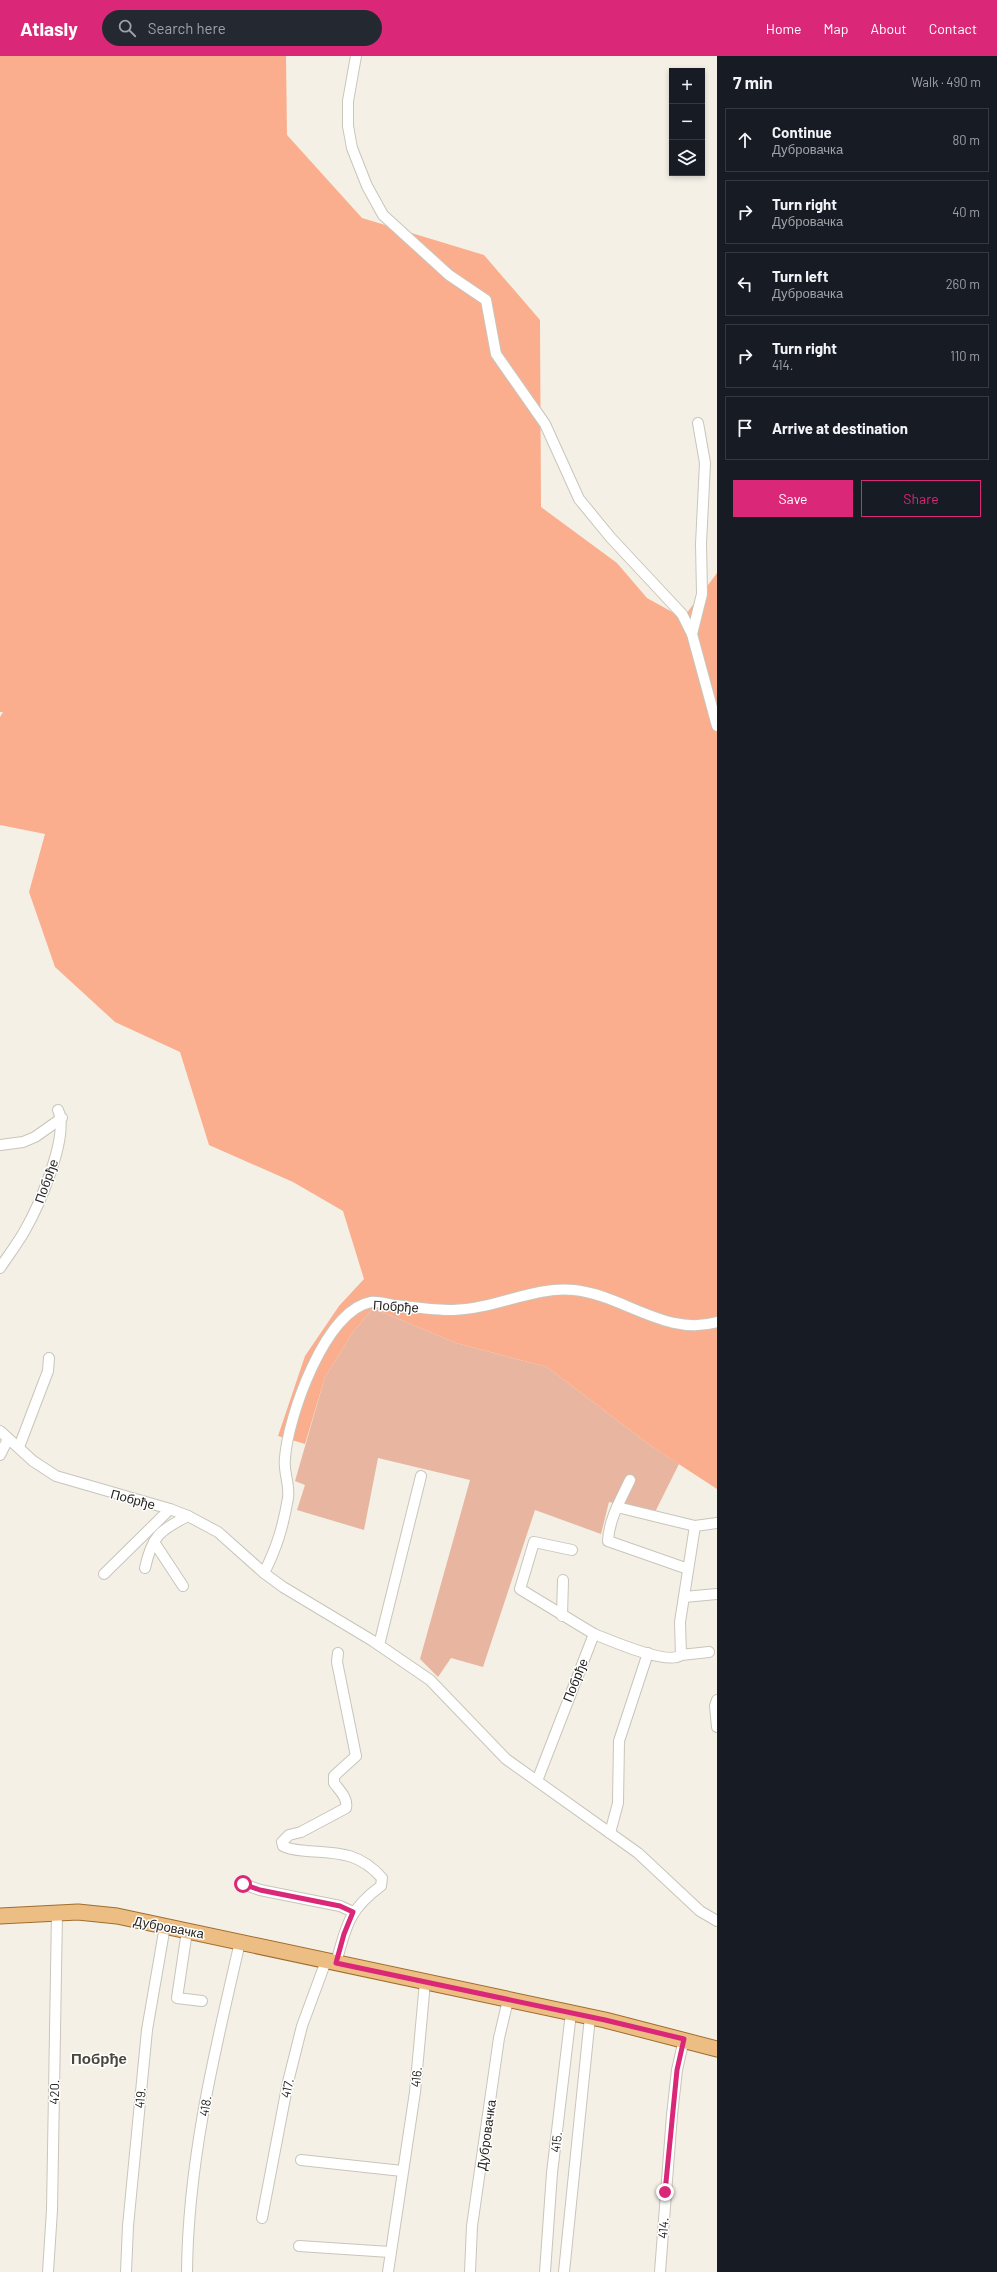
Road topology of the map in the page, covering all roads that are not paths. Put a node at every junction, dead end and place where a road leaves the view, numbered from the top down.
1 (356, 56) edge
2 (698, 423) dead end
3 (692, 634) junction
4 (717, 726) edge
5 (0, 1145) edge
6 (0, 1268) edge
7 (717, 1322) edge
8 (49, 1358) dead end
9 (0, 1431) edge
10 (8, 1439) junction
11 (19, 1447) junction
12 (0, 1455) edge
13 (421, 1476) dead end
14 (630, 1480) dead end
15 (617, 1507) junction
16 (170, 1509) junction
17 (188, 1516) junction
18 (717, 1523) edge
19 (695, 1526) junction
20 (154, 1542) junction
21 (572, 1550) dead end
22 (146, 1568) dead end
23 (688, 1569) junction
24 (264, 1573) junction
25 (104, 1574) dead end
26 (563, 1580) dead end
27 (183, 1586) dead end
28 (717, 1594) edge
29 (684, 1597) junction
30 (562, 1616) junction
31 (594, 1634) junction
32 (379, 1645) junction
33 (709, 1652) dead end
34 (338, 1654) dead end
35 (648, 1654) junction
36 (681, 1655) junction
37 (717, 1700) edge
38 (717, 1727) edge
39 (537, 1781) junction
40 (610, 1833) junction
41 (243, 1884) dead end
42 (353, 1912) junction
43 (57, 1913) junction
44 (0, 1916) edge
45 (717, 1921) edge
46 (165, 1926) junction
47 (187, 1931) junction
48 (240, 1942) junction
49 (331, 1962) junction
50 (425, 1982) junction
51 (508, 2000) junction
52 (202, 2001) dead end
53 (571, 2013) junction
54 (590, 2017) junction
55 (684, 2039) junction
56 (717, 2049) edge
57 (301, 2160) dead end
58 (402, 2171) junction
59 (262, 2218) dead end
60 (299, 2246) dead end
61 (390, 2252) junction
62 (48, 2272) edge
63 (126, 2272) edge
64 (186, 2272) edge
65 (388, 2272) edge
66 (470, 2272) edge
67 (545, 2272) edge
68 (564, 2272) edge
69 (660, 2272) edge

1 - 3 street
2 - 3 street
3 - 4 street
5 - 6 street, Побрђе
7 - 24 street, Побрђе
8 - 11 street
9 - 10 street, Побрђе
10 - 11 street, Побрђе
10 - 12 street
11 - 16 street, Побрђе
13 - 32 street
14 - 15 street
15 - 19 street
15 - 23 street
16 - 17 street, Побрђе
16 - 25 street
17 - 20 street
17 - 24 street, Побрђе
18 - 19 street
19 - 23 street
20 - 22 street
20 - 27 street
21 - 30 street
23 - 29 street
24 - 32 street, Побрђе
26 - 30 street
28 - 29 street
29 - 36 street
30 - 31 street
31 - 35 street
31 - 39 street, Побрђе
32 - 39 street, Побрђе
33 - 36 street
34 - 42 street
35 - 36 street
35 - 40 street
37 - 38 street
39 - 40 street, Побрђе
40 - 45 street, Побрђе
41 - 42 street
42 - 49 street
43 - 44 main road, Дубровачка
43 - 46 main road, Дубровачка
43 - 62 street, 420.
46 - 47 main road, Дубровачка
46 - 63 street, 419.
47 - 48 main road, Дубровачка
47 - 52 street
48 - 49 main road, Дубровачка
48 - 64 street, 418.
49 - 50 main road, Дубровачка
49 - 59 street, 417.
50 - 51 main road, Дубровачка
50 - 58 street, 416.
51 - 53 main road, Дубровачка
51 - 66 street, Дубровачка
53 - 54 main road, Дубровачка
53 - 67 street, 415.
54 - 55 main road, Дубровачка
54 - 68 street, 415.
55 - 56 main road, Дубровачка
55 - 69 street, 414.
57 - 58 street
58 - 61 street, 416.
60 - 61 street
61 - 65 street, 416.

